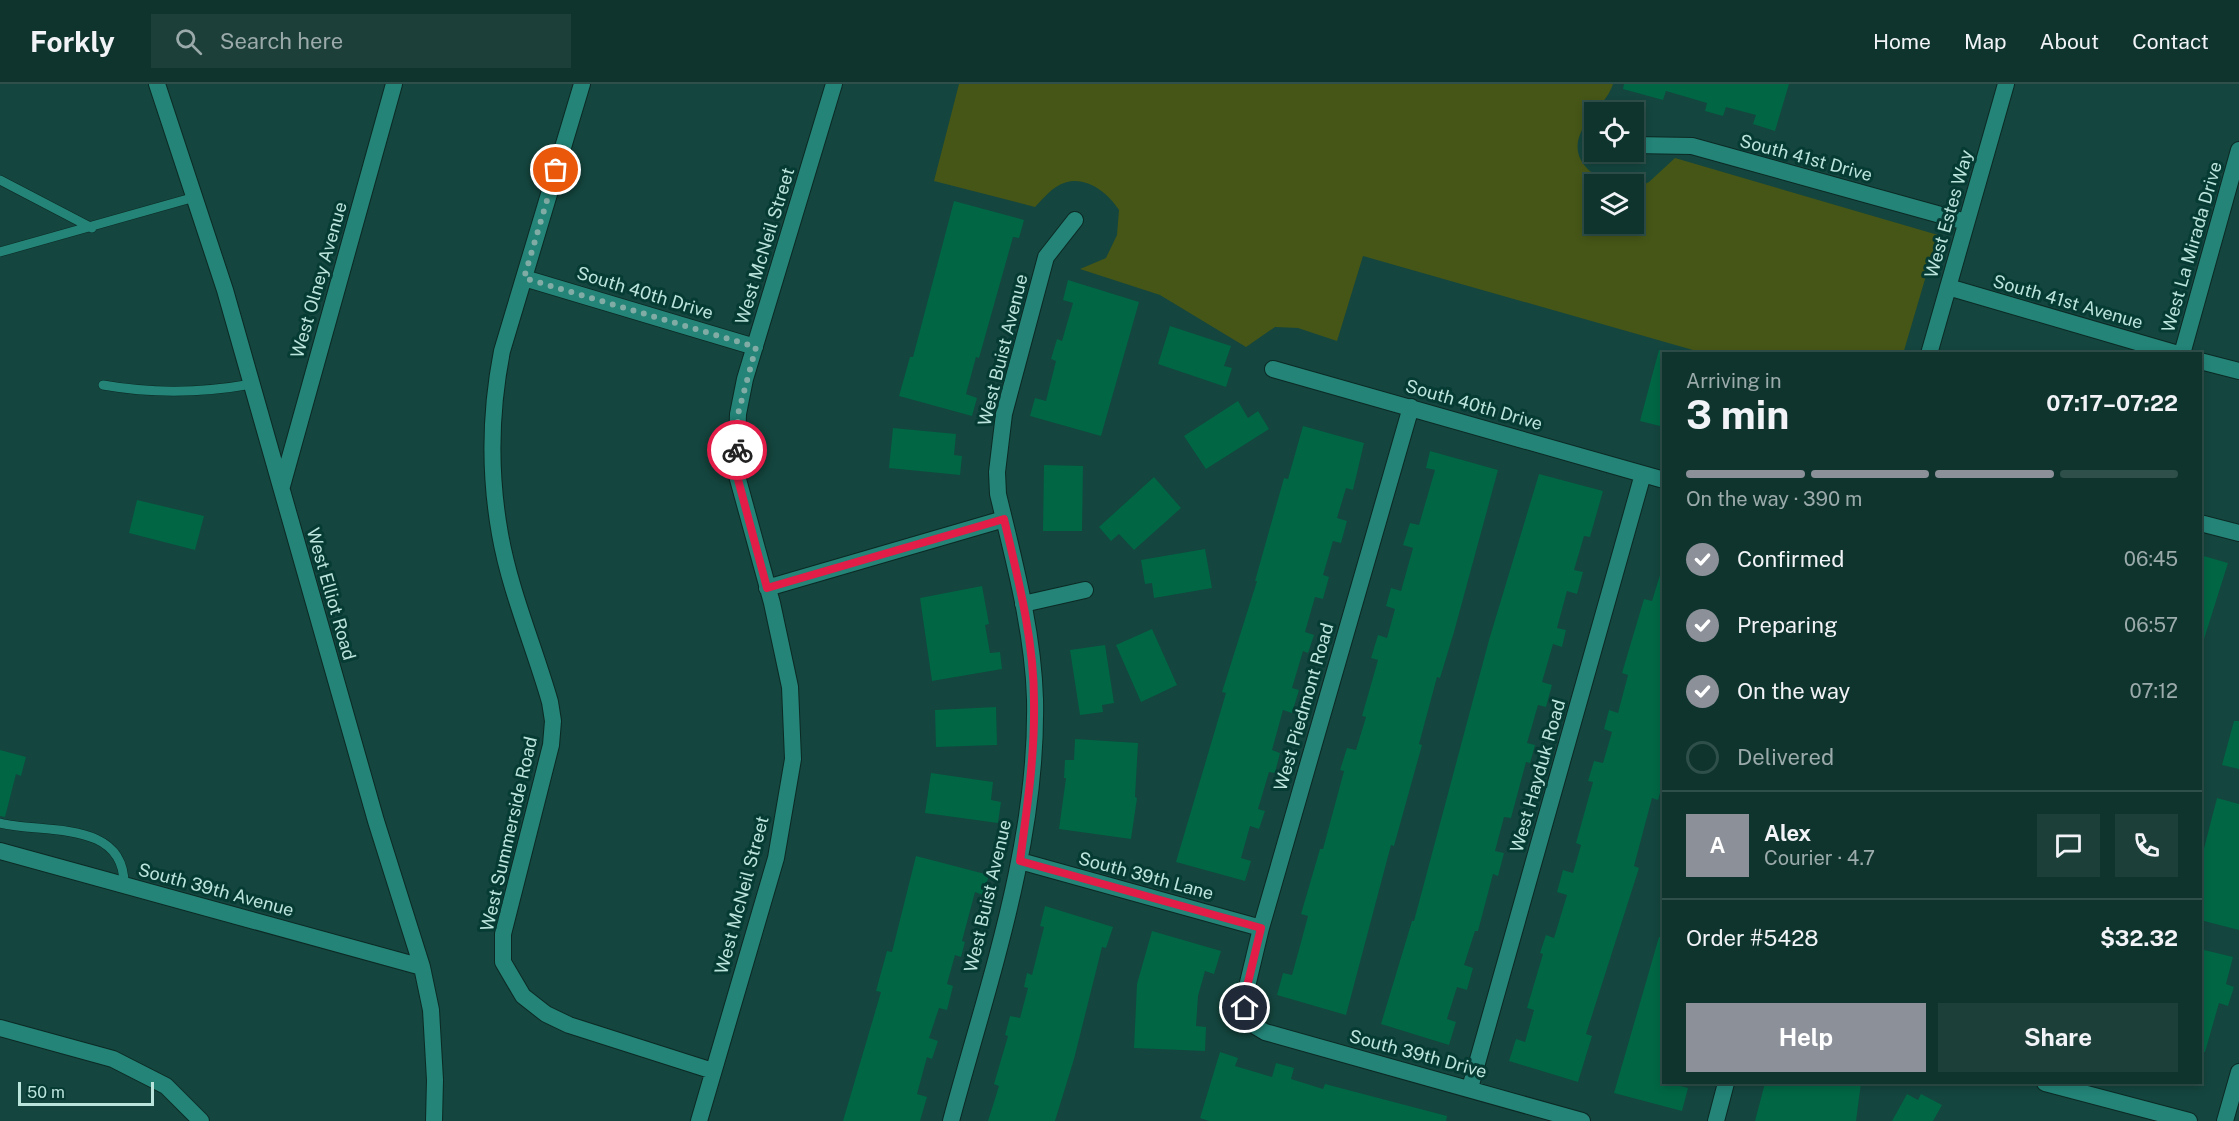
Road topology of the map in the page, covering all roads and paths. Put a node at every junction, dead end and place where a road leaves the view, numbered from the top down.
1 (157, 84) edge
2 (394, 84) edge
3 (582, 84) edge
4 (834, 84) edge
5 (2006, 84) edge
6 (1644, 145) edge
7 (2239, 150) edge
8 (0, 180) edge
9 (182, 202) junction
10 (1075, 220) dead end
11 (1966, 222) junction
12 (92, 228) junction
13 (0, 252) edge
14 (524, 278) junction
15 (1948, 287) junction
16 (756, 347) junction
17 (1930, 352) edge
18 (2173, 352) edge
19 (2181, 352) edge
20 (2202, 361) edge
21 (1273, 369) dead end
22 (2239, 372) edge
23 (252, 384) junction
24 (103, 385) dead end
25 (1411, 407) junction
26 (1643, 474) junction
27 (1662, 479) edge
28 (282, 487) junction
29 (1004, 519) junction
30 (2202, 523) edge
31 (2239, 533) edge
32 (767, 588) junction
33 (1085, 590) dead end
34 (1023, 604) junction
35 (0, 823) edge
36 (0, 851) edge
37 (1020, 861) junction
38 (124, 885) junction
39 (1261, 928) junction
40 (422, 967) junction
41 (1245, 1020) joint
42 (0, 1028) edge
43 (713, 1071) junction
44 (2239, 1072) edge
45 (1726, 1084) edge
46 (2049, 1084) edge
47 (1470, 1088) junction
48 (201, 1121) edge
49 (434, 1121) edge
50 (699, 1121) edge
51 (951, 1121) edge
52 (1582, 1121) edge
53 (1716, 1121) edge
54 (2189, 1121) edge
55 (2225, 1121) edge

1 - 9 street, West Elliot Road
2 - 28 street, West Olney Avenue
3 - 14 street, West Summerside Road
4 - 16 street, West McNeil Street
5 - 11 street, West Estes Way
6 - 11 street, South 41st Drive
7 - 19 street, West La Mirada Drive
8 - 12 lane
9 - 12 lane
9 - 23 street, West Elliot Road
10 - 29 street, West Buist Avenue
11 - 15 street, West Estes Way
12 - 13 lane
14 - 16 street, South 40th Drive
14 - 43 street, West Summerside Road
15 - 17 street, West Estes Way
15 - 18 street, South 41st Avenue
16 - 32 street, West McNeil Street
20 - 22 street
21 - 25 street, South 40th Drive
23 - 24 lane
23 - 28 street, West Elliot Road
25 - 26 street, South 40th Drive
25 - 39 street, West Piedmont Road
26 - 27 street, South 40th Drive
26 - 47 street, West Hayduk Road
28 - 40 street, West Elliot Road
29 - 32 street
29 - 34 street, West Buist Avenue
30 - 31 street
32 - 43 street, West McNeil Street
33 - 34 street
34 - 37 street, West Buist Avenue
35 - 38 lane
36 - 38 street, South 39th Avenue
37 - 39 street, South 39th Lane
37 - 51 street, West Buist Avenue
38 - 40 street, South 39th Avenue
39 - 41 street, West Piedmont Road
40 - 49 street, West Elliot Road
41 - 47 street, South 39th Drive
42 - 48 street
43 - 50 street, West McNeil Street
44 - 55 street
45 - 53 street
46 - 54 street
47 - 52 street, South 39th Drive

